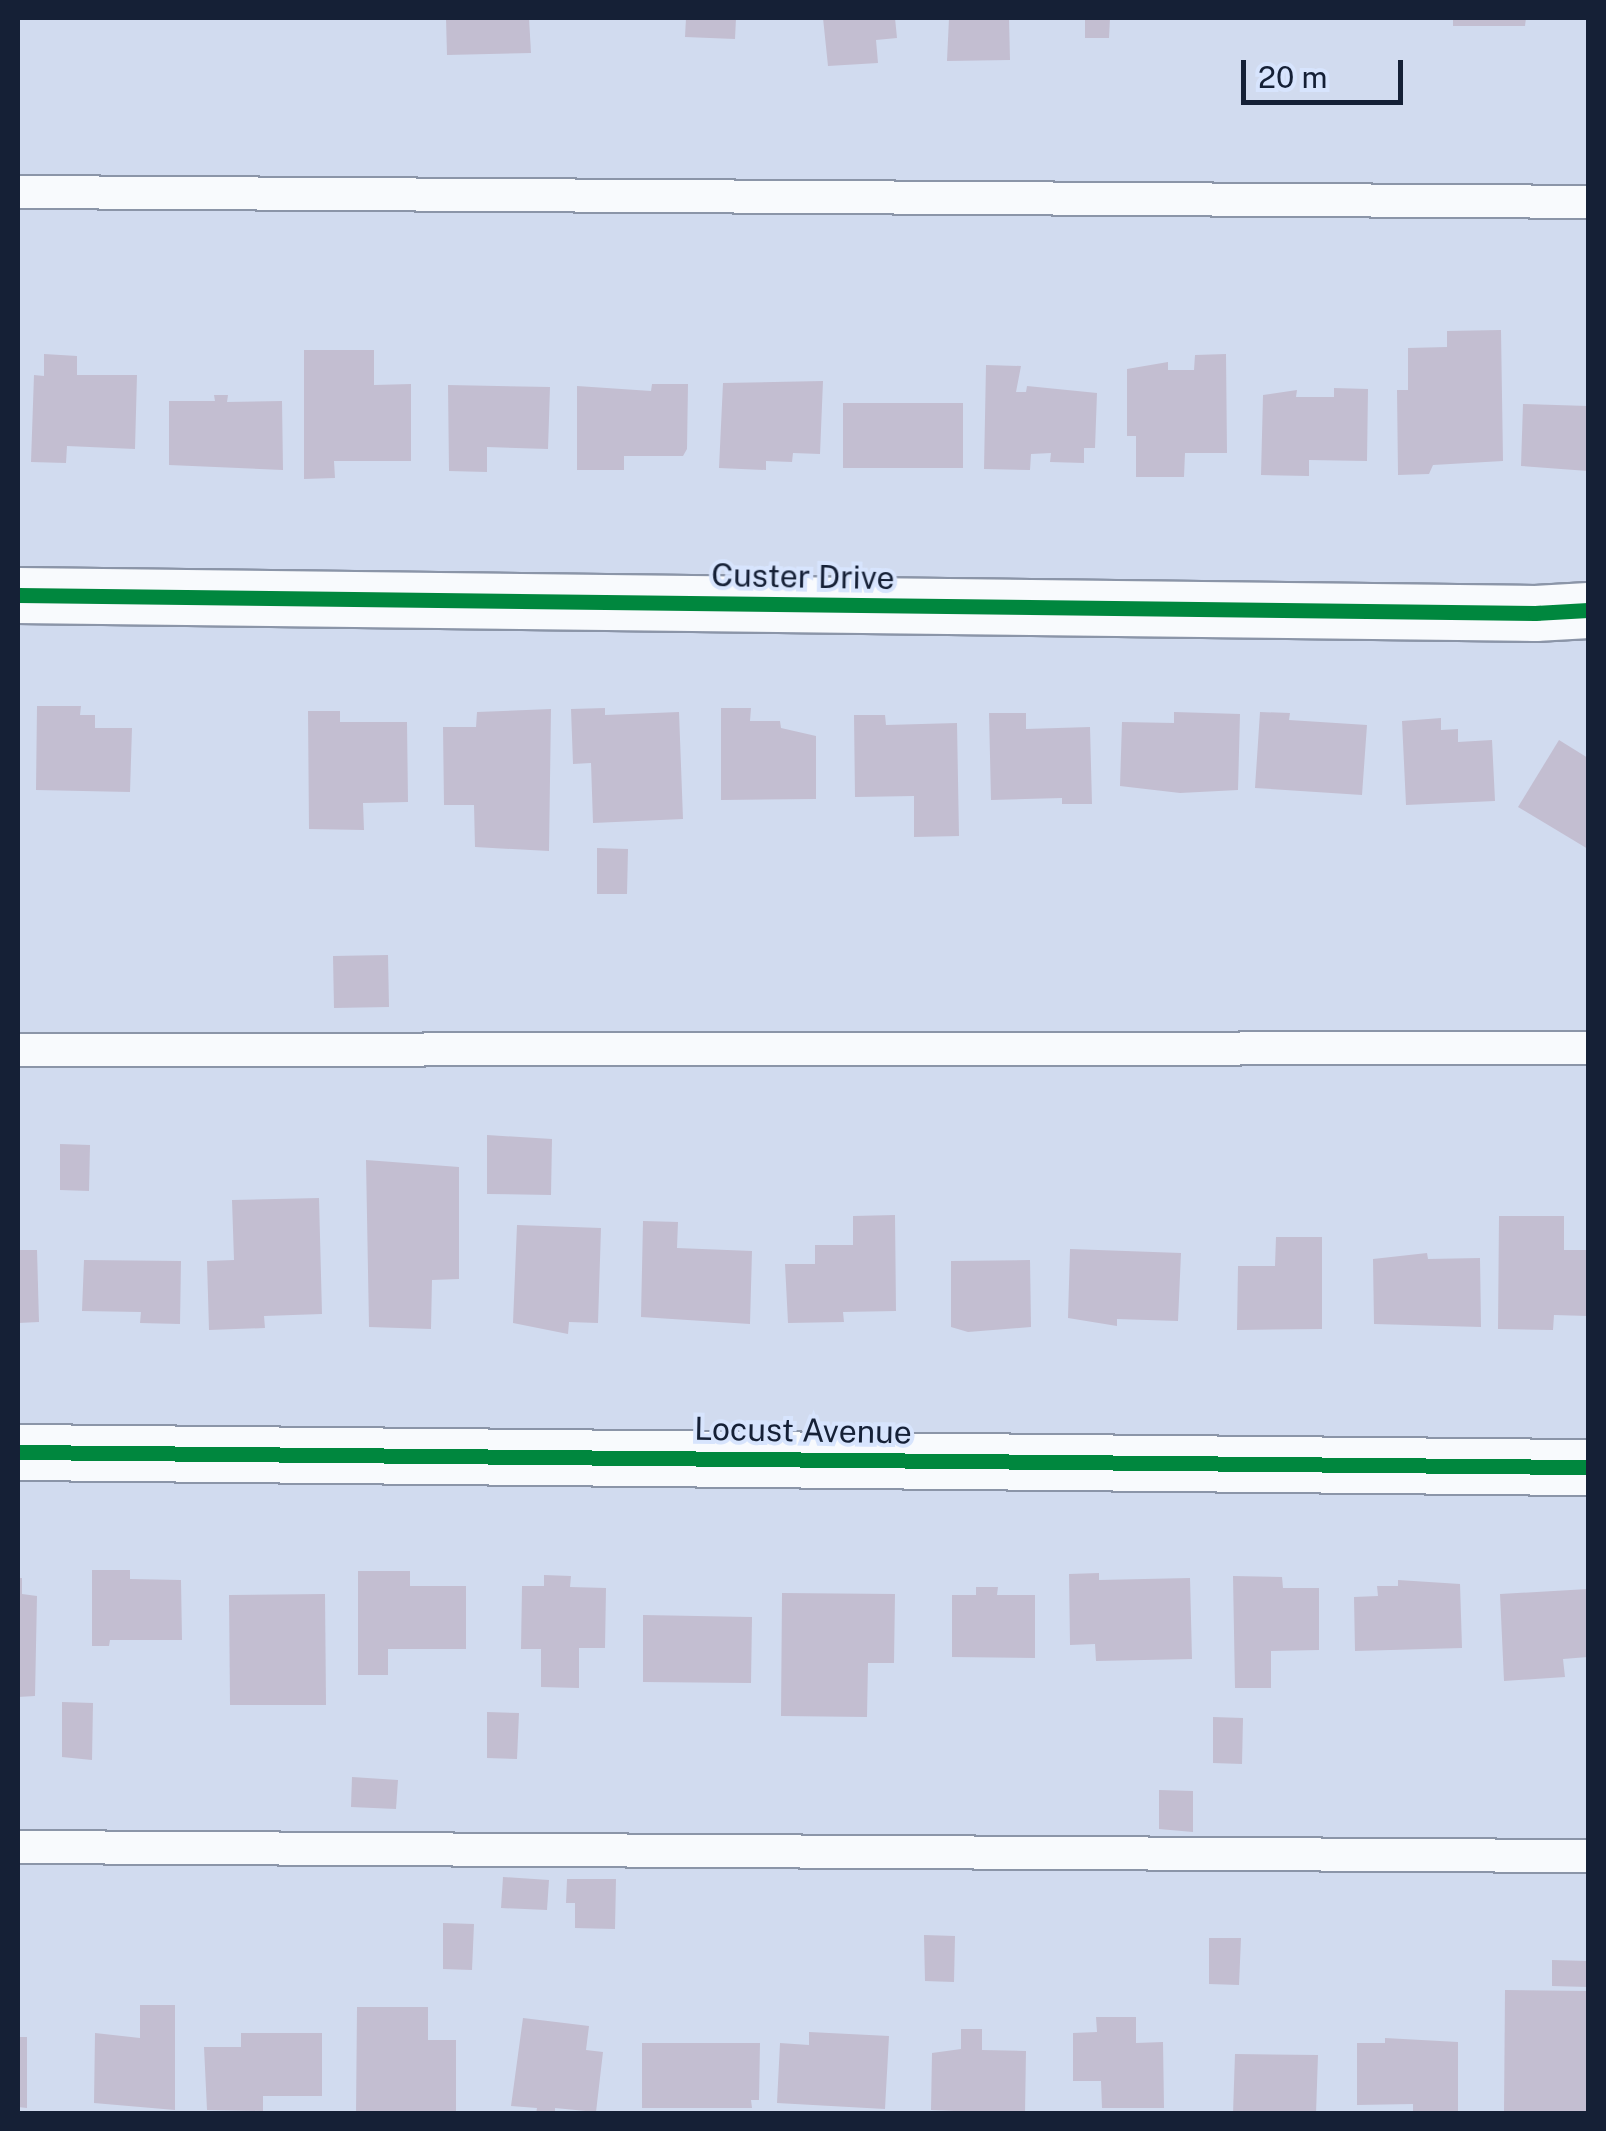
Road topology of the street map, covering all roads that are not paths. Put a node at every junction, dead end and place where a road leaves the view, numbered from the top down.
1 (18, 192) edge
2 (1588, 202) edge
3 (18, 595) edge
4 (1562, 611) edge
5 (1588, 636) edge
6 (1588, 1048) edge
7 (18, 1050) edge
8 (18, 1452) edge
9 (1588, 1467) edge
10 (18, 1847) edge
11 (1588, 1856) edge

1 - 2 lane
3 - 4 street, Custer Drive
4 - 5 street, Custer Drive
6 - 7 lane
8 - 9 street, Locust Avenue
10 - 11 lane

